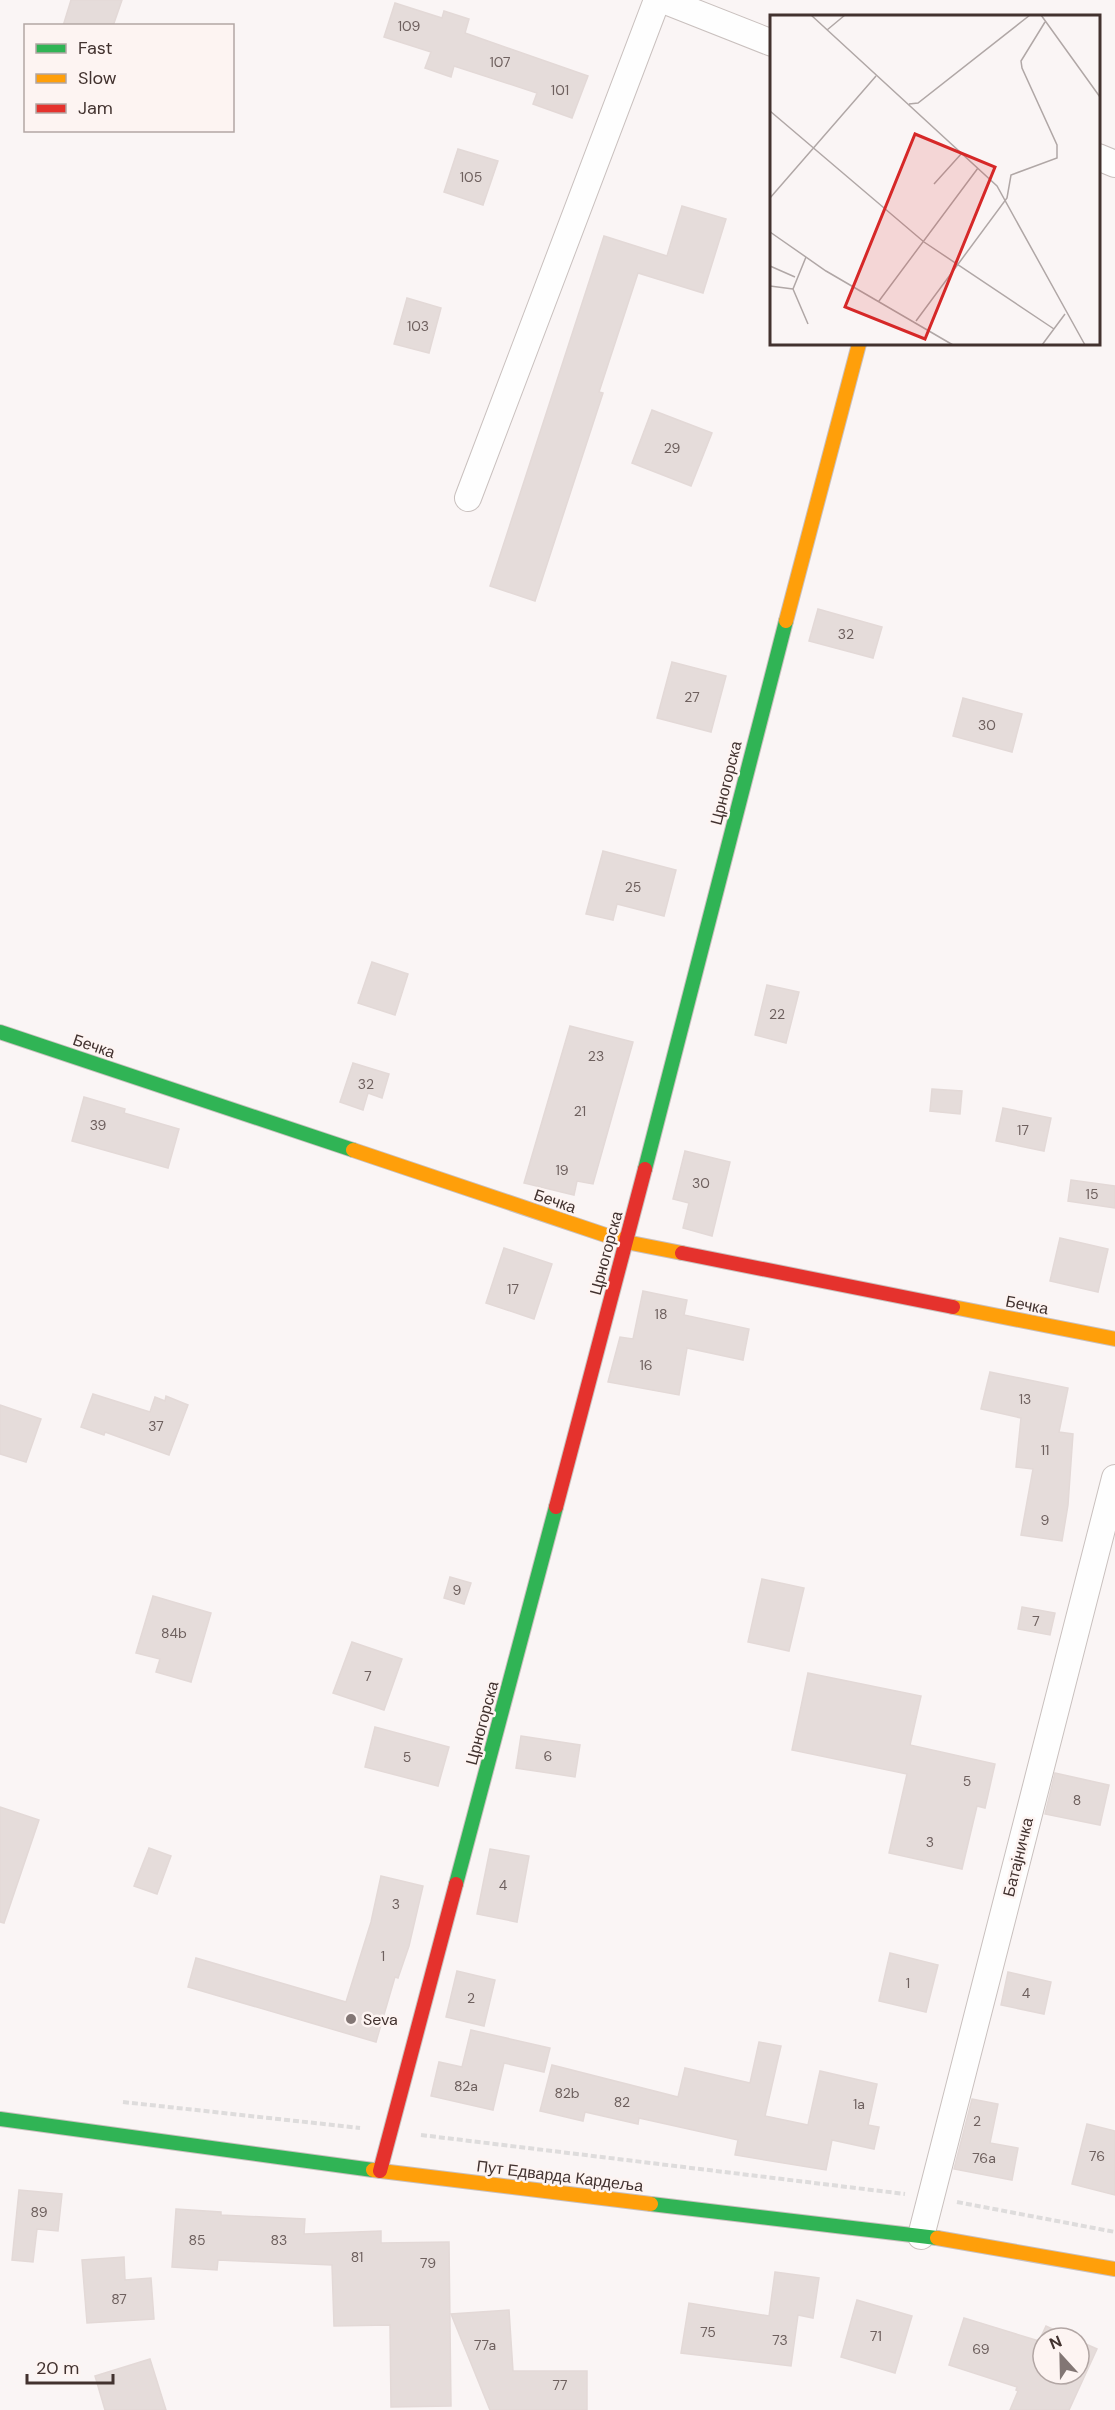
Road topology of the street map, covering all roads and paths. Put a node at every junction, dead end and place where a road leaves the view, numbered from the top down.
1 (657, 0) edge
2 (663, 0) edge
3 (770, 43) edge
4 (1100, 158) edge
5 (1115, 164) edge
6 (859, 345) edge
7 (468, 498) dead end
8 (0, 1032) edge
9 (626, 1242) junction
10 (1115, 1339) edge
11 (1115, 1478) edge
12 (119, 2102) dead end
13 (0, 2119) edge
14 (392, 2131) junction
15 (380, 2170) junction
16 (932, 2197) junction
17 (1115, 2232) edge
18 (921, 2236) junction
19 (1115, 2269) edge

1 - 7 street
2 - 3 street
4 - 5 street
6 - 9 street, Црногорска
8 - 9 street, Бечка
9 - 10 street, Бечка
9 - 14 street, Црногорска
11 - 16 street, Батајничка
12 - 14 path
13 - 15 street, Пут Едварда Кардеља
14 - 15 street, Црногорска
14 - 16 path
15 - 18 street, Пут Едварда Кардеља
16 - 17 path
16 - 18 street, Батајничка
18 - 19 street, Пут Едварда Кардеља

